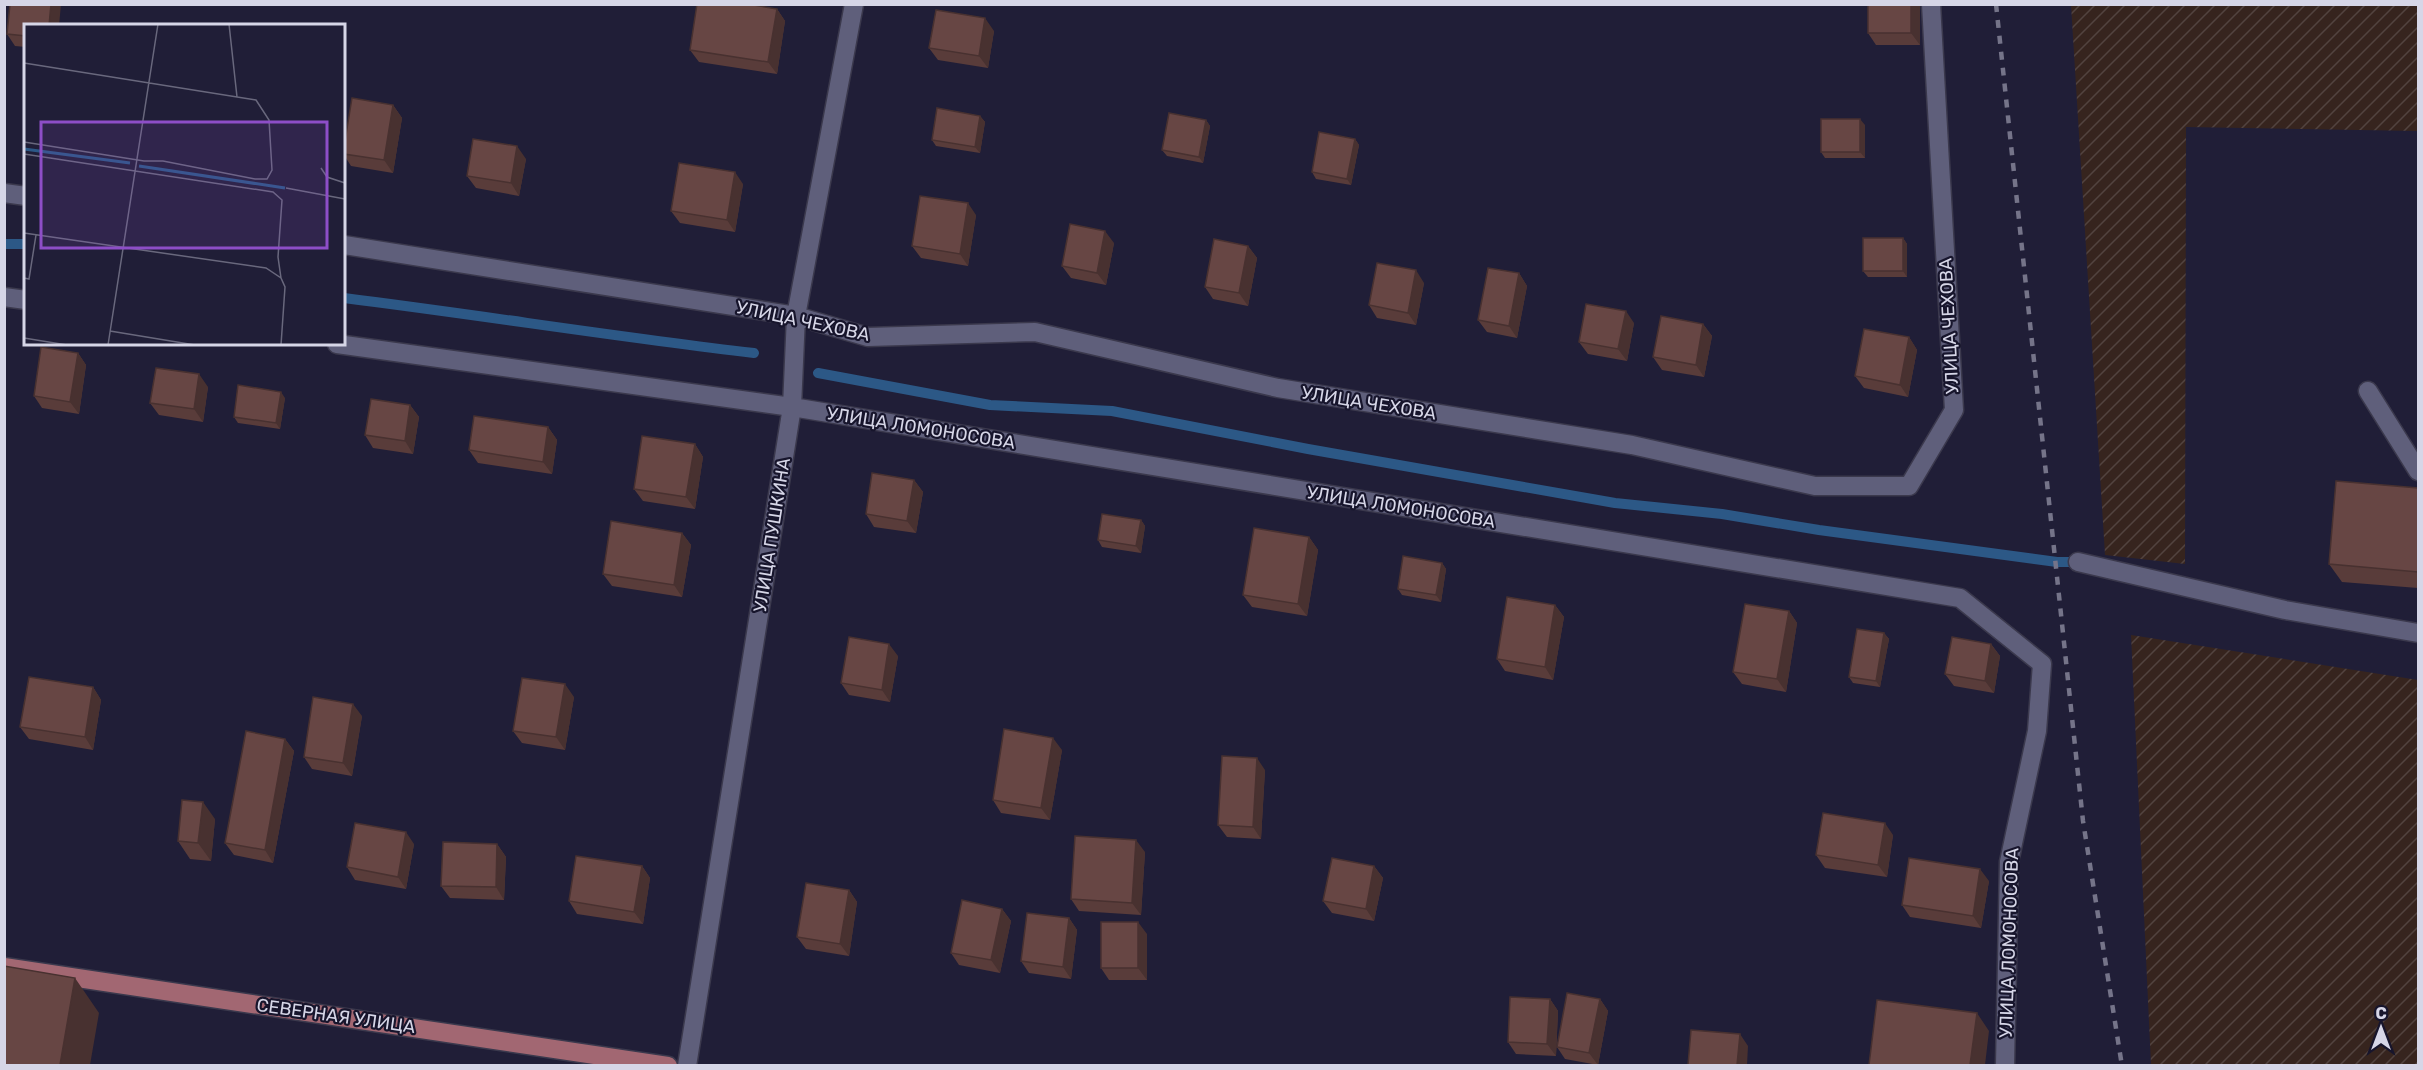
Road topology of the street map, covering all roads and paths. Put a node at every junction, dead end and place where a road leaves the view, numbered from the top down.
1 (854, 4) edge
2 (1931, 4) edge
3 (4, 193) edge
4 (24, 196) edge
5 (345, 245) edge
6 (4, 297) edge
7 (24, 300) edge
8 (796, 316) junction
9 (344, 345) edge
10 (2368, 391) dead end
11 (792, 407) junction
12 (2418, 471) edge
13 (2078, 562) dead end
14 (2418, 633) edge
15 (4, 967) edge
16 (668, 1065) edge
17 (687, 1065) edge
18 (2005, 1065) edge

1 - 8 street, УЛИЦА ПУШКИНА
2 - 8 street, УЛИЦА ЧЕХОВА
3 - 4 street
5 - 8 street, УЛИЦА ЧЕХОВА
6 - 7 street
8 - 11 street, УЛИЦА ПУШКИНА
9 - 11 street, УЛИЦА ЛОМОНОСОВА
10 - 12 street
11 - 17 street, УЛИЦА ПУШКИНА
11 - 18 street, УЛИЦА ЛОМОНОСОВА
13 - 14 street
15 - 16 main road, СЕВЕРНАЯ УЛИЦА

